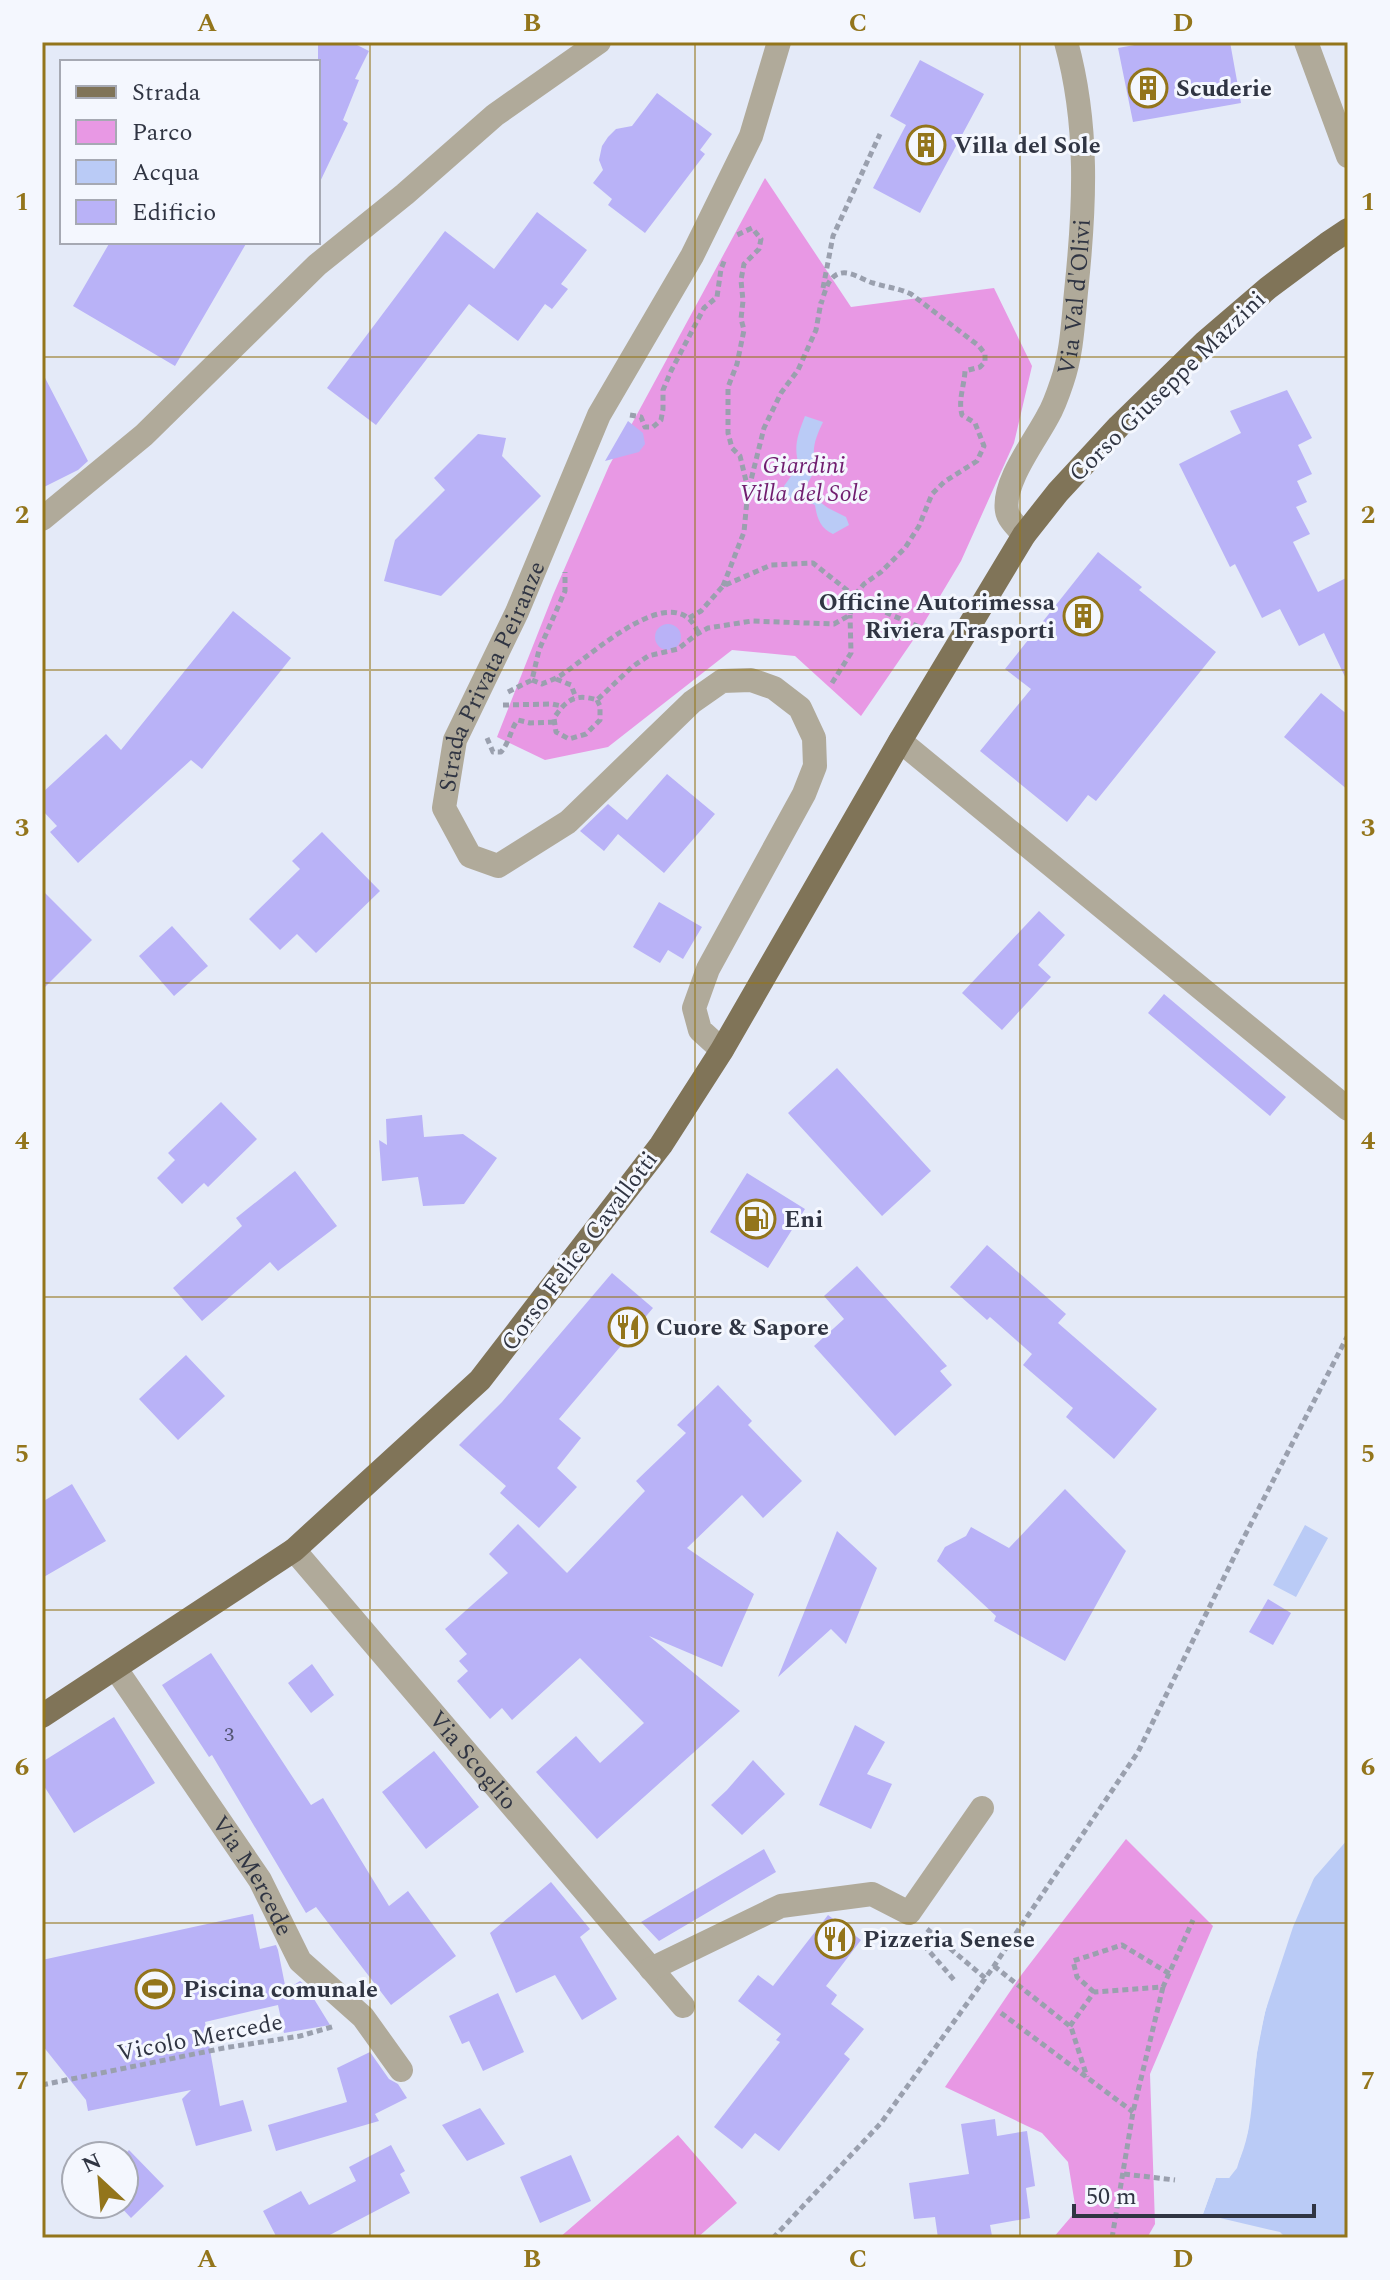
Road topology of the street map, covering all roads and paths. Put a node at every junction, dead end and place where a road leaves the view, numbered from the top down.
1 (599, 42) edge
2 (779, 42) edge
3 (1066, 42) edge
4 (1306, 42) edge
5 (880, 134) dead end
6 (1348, 156) edge
7 (1348, 230) edge
8 (729, 243) dead end
9 (726, 258) dead end
10 (821, 304) junction
11 (622, 422) dead end
12 (748, 489) junction
13 (42, 519) edge
14 (1024, 535) junction
15 (566, 561) dead end
16 (723, 586) junction
17 (854, 596) junction
18 (850, 615) junction
19 (689, 618) junction
20 (698, 633) junction
21 (958, 644) junction
22 (555, 678) junction
23 (532, 680) junction
24 (832, 683) dead end
25 (487, 692) junction
26 (576, 698) junction
27 (597, 700) junction
28 (562, 706) junction
29 (555, 722) junction
30 (485, 730) dead end
31 (900, 741) junction
32 (722, 1050) junction
33 (1348, 1109) edge
34 (1348, 1335) edge
35 (294, 1550) junction
36 (116, 1669) junction
37 (42, 1716) edge
38 (982, 1808) dead end
39 (909, 1913) junction
40 (1193, 1920) dead end
41 (994, 1966) junction
42 (651, 1969) junction
43 (1170, 1974) junction
44 (985, 1978) junction
45 (955, 1981) dead end
46 (1163, 1987) junction
47 (1094, 1992) junction
48 (683, 2006) dead end
49 (1001, 2013) dead end
50 (363, 2017) junction
51 (1070, 2026) junction
52 (401, 2070) dead end
53 (1088, 2078) junction
54 (42, 2085) edge
55 (1133, 2112) junction
56 (1124, 2174) junction
57 (1175, 2180) dead end
58 (773, 2238) edge
59 (1112, 2238) edge

1 - 13 street
2 - 25 street, Strada Privata Peiranze
3 - 14 street, Via Val d'Olivi
4 - 6 street
5 - 10 path
7 - 14 main road, Corso Giuseppe Mazzini
8 - 12 path
9 - 11 path
10 - 12 path
10 - 17 path
12 - 16 path
14 - 21 main road, Corso Giuseppe Mazzini
15 - 23 path
16 - 17 path
16 - 19 path
17 - 18 path
17 - 21 path
18 - 20 path
18 - 24 path
19 - 20 path
19 - 22 path
20 - 27 path
21 - 31 main road, Corso Felice Cavallotti
22 - 23 path
22 - 26 path
23 - 25 path
25 - 28 path
25 - 32 street, Strada Privata Peiranze
26 - 27 path
26 - 28 path
27 - 29 path
28 - 29 path
29 - 30 path
31 - 32 main road, Corso Felice Cavallotti
31 - 33 street
32 - 35 main road, Corso Felice Cavallotti
34 - 41 path
35 - 36 main road, Corso Felice Cavallotti
35 - 42 street, Via Scoglio
36 - 37 main road, Corso Felice Cavallotti
36 - 50 street, Via Mercede
38 - 39 street
39 - 42 street
39 - 44 path
39 - 45 path
40 - 43 path
41 - 44 path
41 - 51 path
42 - 48 street, Via Scoglio
43 - 46 path
43 - 47 path
44 - 58 path
46 - 47 path
46 - 55 path
47 - 51 path
49 - 53 path
50 - 52 street, Via Mercede
50 - 54 path, Vicolo Mercede
51 - 53 path
53 - 55 path
55 - 56 path
56 - 57 path
56 - 59 path

